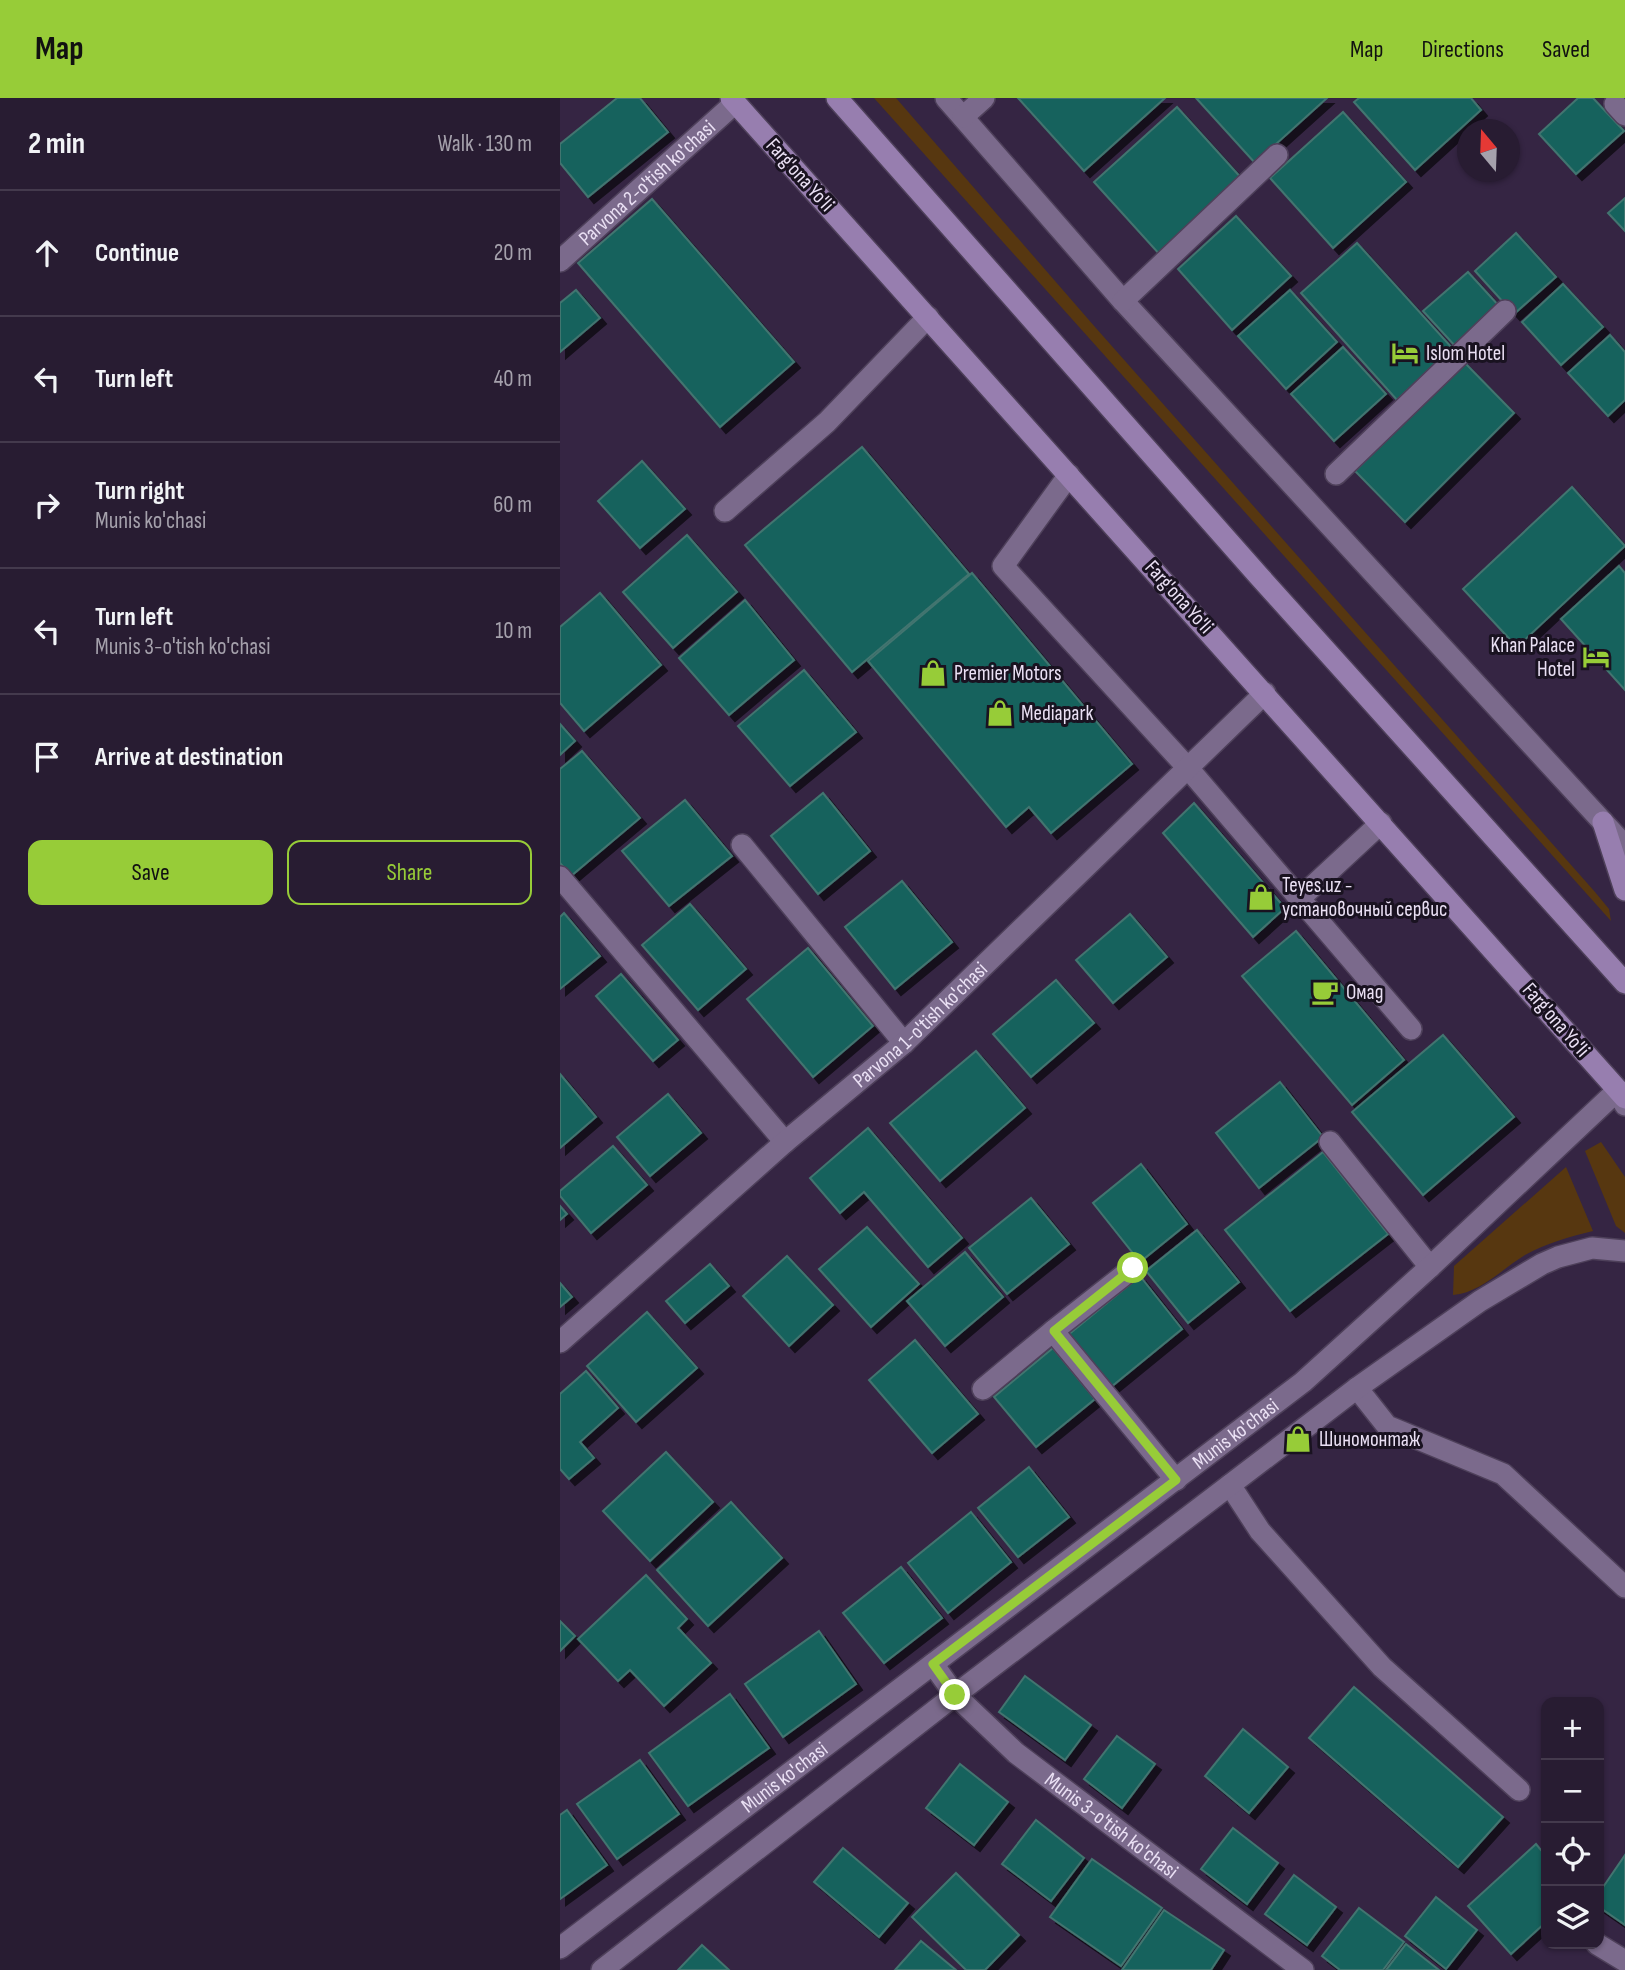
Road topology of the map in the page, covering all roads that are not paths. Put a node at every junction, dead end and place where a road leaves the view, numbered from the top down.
1 (837, 98) edge
2 (946, 98) edge
3 (984, 98) edge
4 (733, 101) edge
5 (963, 117) junction
6 (1277, 155) dead end
7 (560, 261) edge
8 (1123, 301) junction
9 (1505, 311) dead end
10 (928, 317) junction
11 (1336, 474) dead end
12 (1069, 475) junction
13 (726, 511) dead end
14 (1265, 693) junction
15 (1187, 767) junction
16 (1603, 822) junction
17 (1381, 823) junction
18 (741, 845) dead end
19 (1625, 846) edge
20 (560, 877) edge
21 (1625, 891) edge
22 (1299, 899) junction
23 (1625, 983) edge
24 (1411, 1029) dead end
25 (904, 1043) junction
26 (1623, 1094) edge
27 (1330, 1142) dead end
28 (785, 1143) junction
29 (1625, 1251) edge
30 (1430, 1267) junction
31 (1133, 1268) dead end
32 (1054, 1331) junction
33 (560, 1342) edge
34 (1357, 1388) junction
35 (983, 1390) dead end
36 (1176, 1480) junction
37 (1230, 1485) junction
38 (1625, 1587) edge
39 (933, 1664) junction
40 (955, 1695) junction
41 (1519, 1790) dead end
42 (560, 1948) edge
43 (1604, 1948) edge
44 (1625, 1961) edge
45 (602, 1970) edge
46 (1303, 1970) edge

1 - 23 main road
2 - 5 street
3 - 5 street
4 - 7 street, Parvona 2-o'tish ko'chasi
4 - 10 main road, Farg'ona Yo'li
5 - 8 street
6 - 8 street
8 - 16 street
9 - 11 street
10 - 12 main road, Farg'ona Yo'li
10 - 13 street
12 - 14 main road, Farg'ona Yo'li
12 - 15 street
14 - 15 street, Parvona 1-o'tish ko'chasi
14 - 17 main road, Farg'ona Yo'li
15 - 22 street
15 - 25 street, Parvona 1-o'tish ko'chasi
16 - 19 street
16 - 21 main road
17 - 22 street
17 - 26 main road, Farg'ona Yo'li
18 - 25 street
20 - 28 street
22 - 24 street
25 - 28 street, Parvona 1-o'tish ko'chasi
26 - 30 street, Munis ko'chasi
27 - 30 street
28 - 33 street, Parvona 1-o'tish ko'chasi
29 - 34 street, Munis ko'chasi
30 - 36 street, Munis ko'chasi
31 - 32 street
32 - 35 street
32 - 36 street
34 - 37 street, Munis ko'chasi
34 - 38 street
36 - 39 street, Munis ko'chasi
37 - 40 street, Munis ko'chasi
37 - 41 street
39 - 40 street, Munis 3-o'tish ko'chasi
39 - 42 street, Munis ko'chasi
40 - 45 street, Munis ko'chasi
40 - 46 street, Munis 3-o'tish ko'chasi
43 - 44 street

